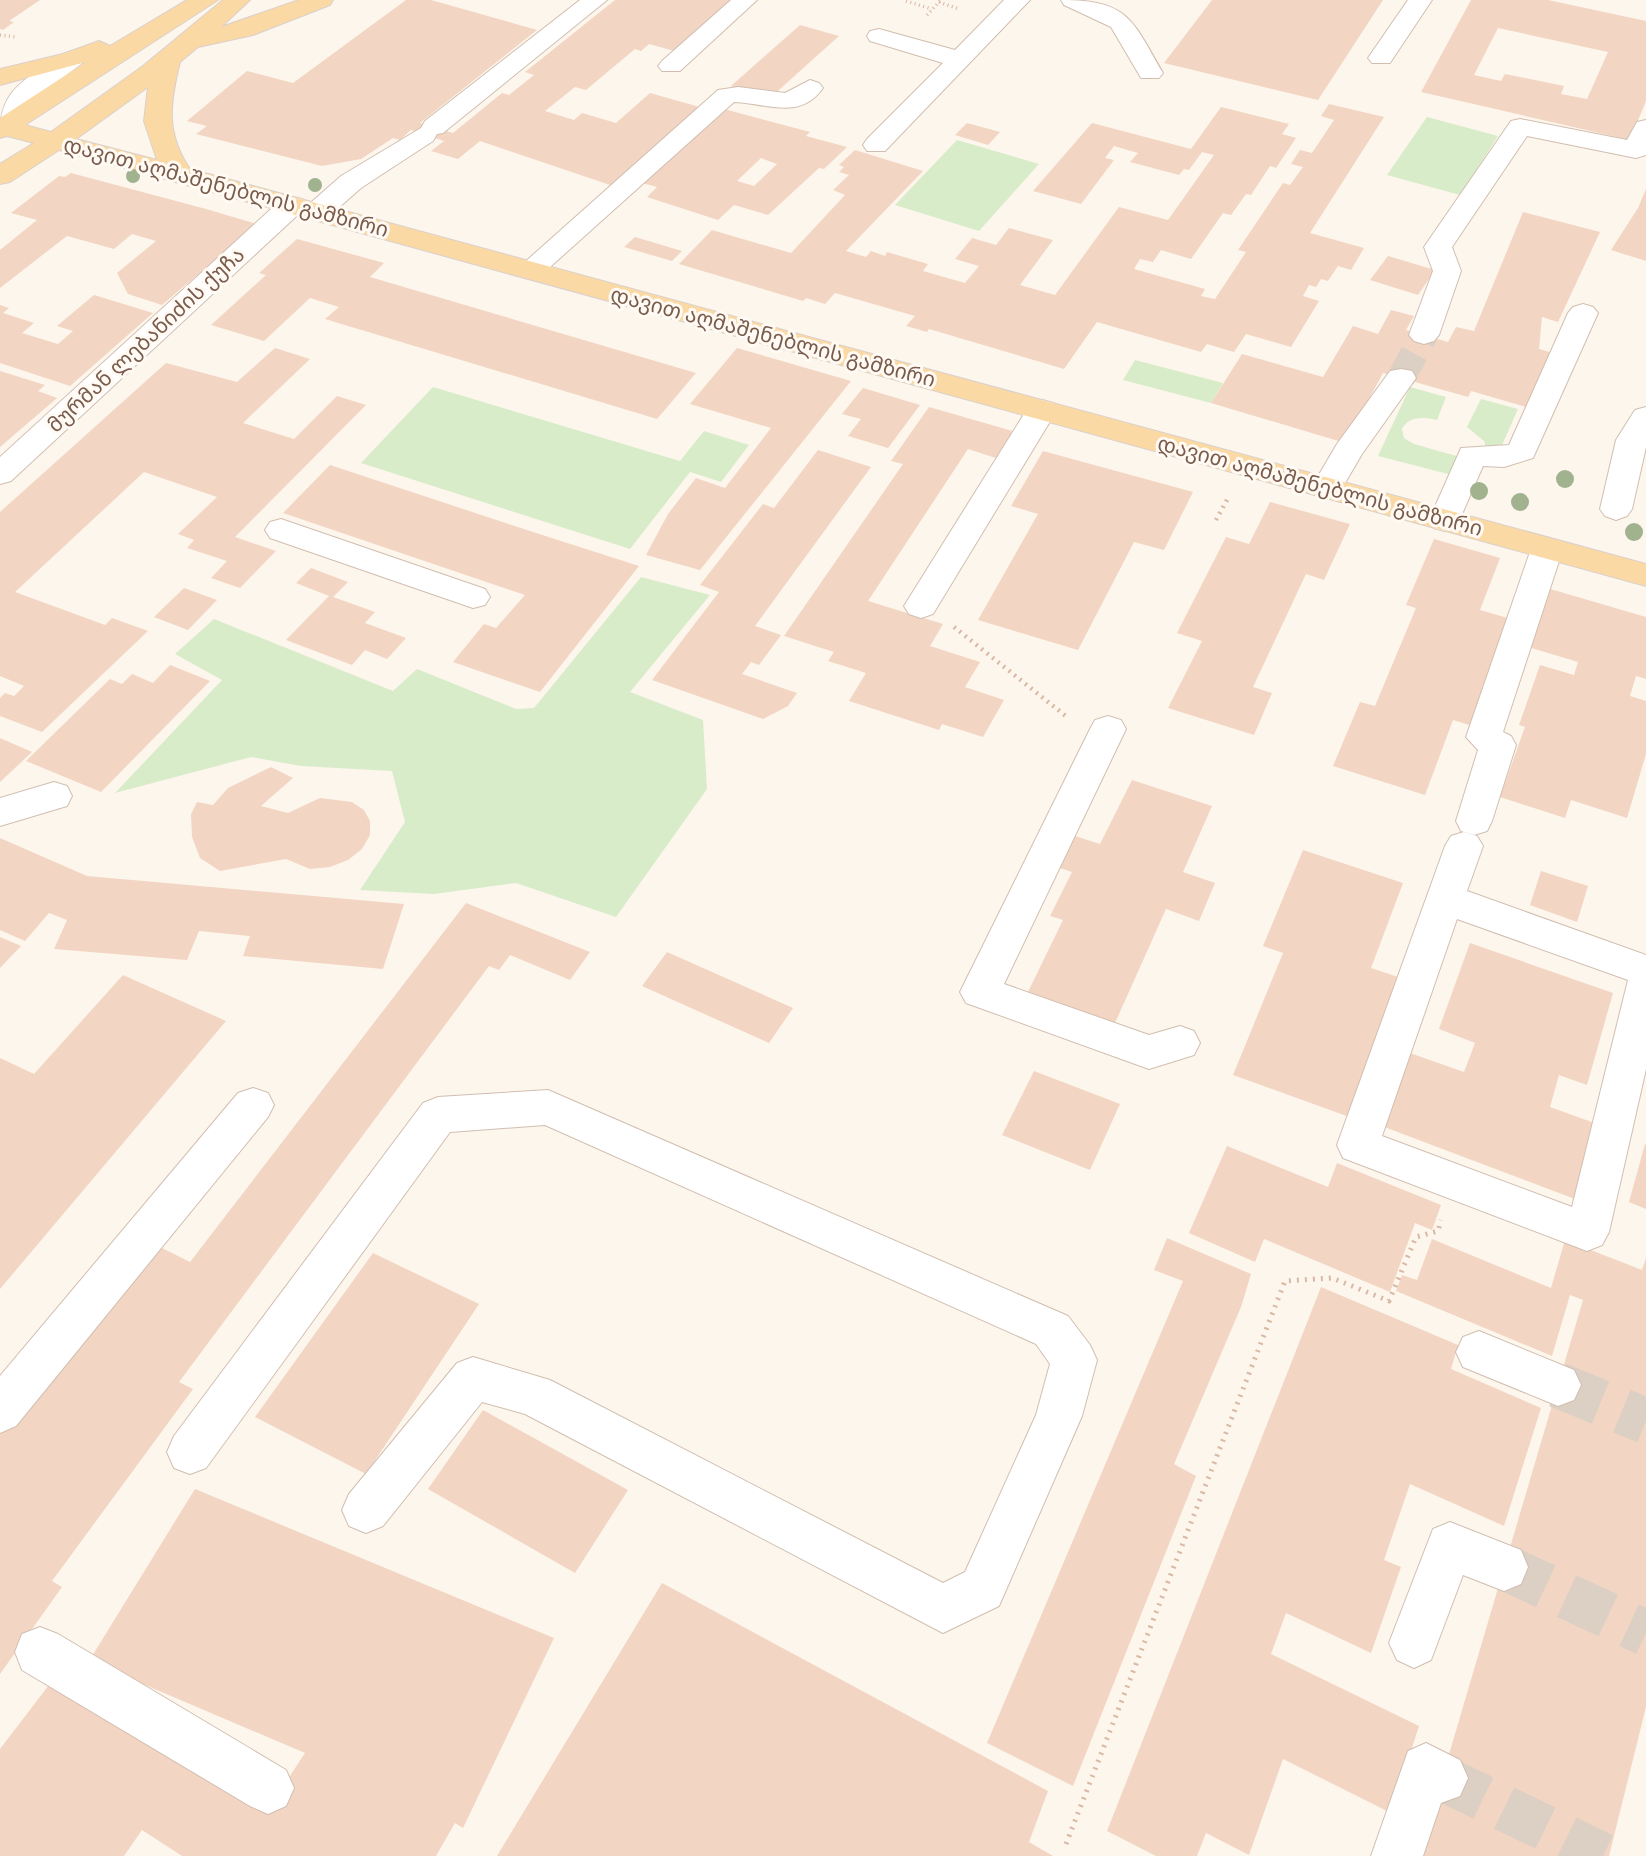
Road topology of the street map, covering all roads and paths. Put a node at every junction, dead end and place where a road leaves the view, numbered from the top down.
1 (206, 0) edge
2 (238, 0) edge
3 (321, 0) edge
4 (595, 0) edge
5 (746, 0) edge
6 (1018, 0) edge
7 (1073, 0) edge
8 (1420, 0) edge
9 (906, 1) edge
10 (932, 9) dead end
11 (175, 15) junction
12 (879, 36) dead end
13 (191, 42) junction
14 (1381, 58) dead end
15 (72, 59) junction
16 (961, 60) junction
17 (167, 62) junction
18 (671, 66) dead end
19 (1150, 73) dead end
20 (0, 77) edge
21 (810, 88) dead end
22 (1, 128) edge
23 (1646, 128) edge
24 (57, 141) junction
25 (876, 145) dead end
26 (180, 175) junction
27 (0, 176) edge
28 (304, 209) junction
29 (530, 270) junction
30 (1583, 313) dead end
31 (1424, 335) tunnel mouth
32 (1401, 378) tunnel mouth
33 (1042, 410) junction
34 (1646, 417) edge
35 (0, 474) edge
36 (1327, 488) junction
37 (1231, 491) dead end
38 (1616, 509) dead end
39 (1216, 520) dead end
40 (1445, 520) junction
41 (281, 530) dead end
42 (1546, 549) junction
43 (1646, 567) edge
44 (1646, 575) edge
45 (473, 597) dead end
46 (921, 606) joint
47 (1108, 729) joint
48 (54, 796) dead end
49 (0, 812) edge
50 (1446, 899) junction
51 (1646, 971) edge
52 (1646, 983) edge
53 (1180, 1044) dead end
54 (253, 1105) dead end
55 (1438, 1231) dead end
56 (1479, 1352) dead end
57 (1558, 1385) tunnel mouth
58 (0, 1411) edge
59 (190, 1452) dead end
60 (366, 1510) dead end
61 (1504, 1567) tunnel mouth
62 (1414, 1643) dead end
63 (40, 1651) dead end
64 (1442, 1778) tunnel mouth
65 (268, 1788) dead end
66 (1066, 1844) dead end
67 (1397, 1856) edge

1 - 11 main road
2 - 13 main road
3 - 13 main road
4 - 28 street, მურმან ლებანიძის ქუჩა
5 - 18 street
6 - 16 street
7 - 19 street
8 - 14 street
9 - 10 path
11 - 15 main road
11 - 22 main road
12 - 16 street
13 - 17 main road
15 - 20 main road
15 - 22 street
16 - 25 street
17 - 24 main road
17 - 26 main road
21 - 29 street
22 - 24 main road, დავით აღმაშენებლის გამზირი
23 - 31 street
24 - 26 main road, დავით აღმაშენებლის გამზირი
24 - 27 main road
26 - 28 main road, დავით აღმაშენებლის გამზირი
28 - 29 main road, დავით აღმაშენებლის გამზირი
28 - 35 street, მურმან ლებანიძის ქუჩა
29 - 33 main road, დავით აღმაშენებლის გამზირი
30 - 40 street
32 - 36 street
33 - 36 main road, დავით აღმაშენებლის გამზირი
33 - 46 street
34 - 38 street
36 - 40 main road, დავით აღმაშენებლის გამზირი
37 - 39 path
40 - 42 main road, დავით აღმაშენებლის გამზირი
41 - 45 street
42 - 43 main road, დავით აღმაშენებლის გამზირი
42 - 44 main road, დავით აღმაშენებლის გამზირი
42 - 50 street
46 - 47 path
47 - 53 street
48 - 49 street
50 - 51 street
50 - 52 street
54 - 58 street
55 - 66 path
56 - 57 street
59 - 60 street
61 - 62 street
63 - 65 street
64 - 67 street

